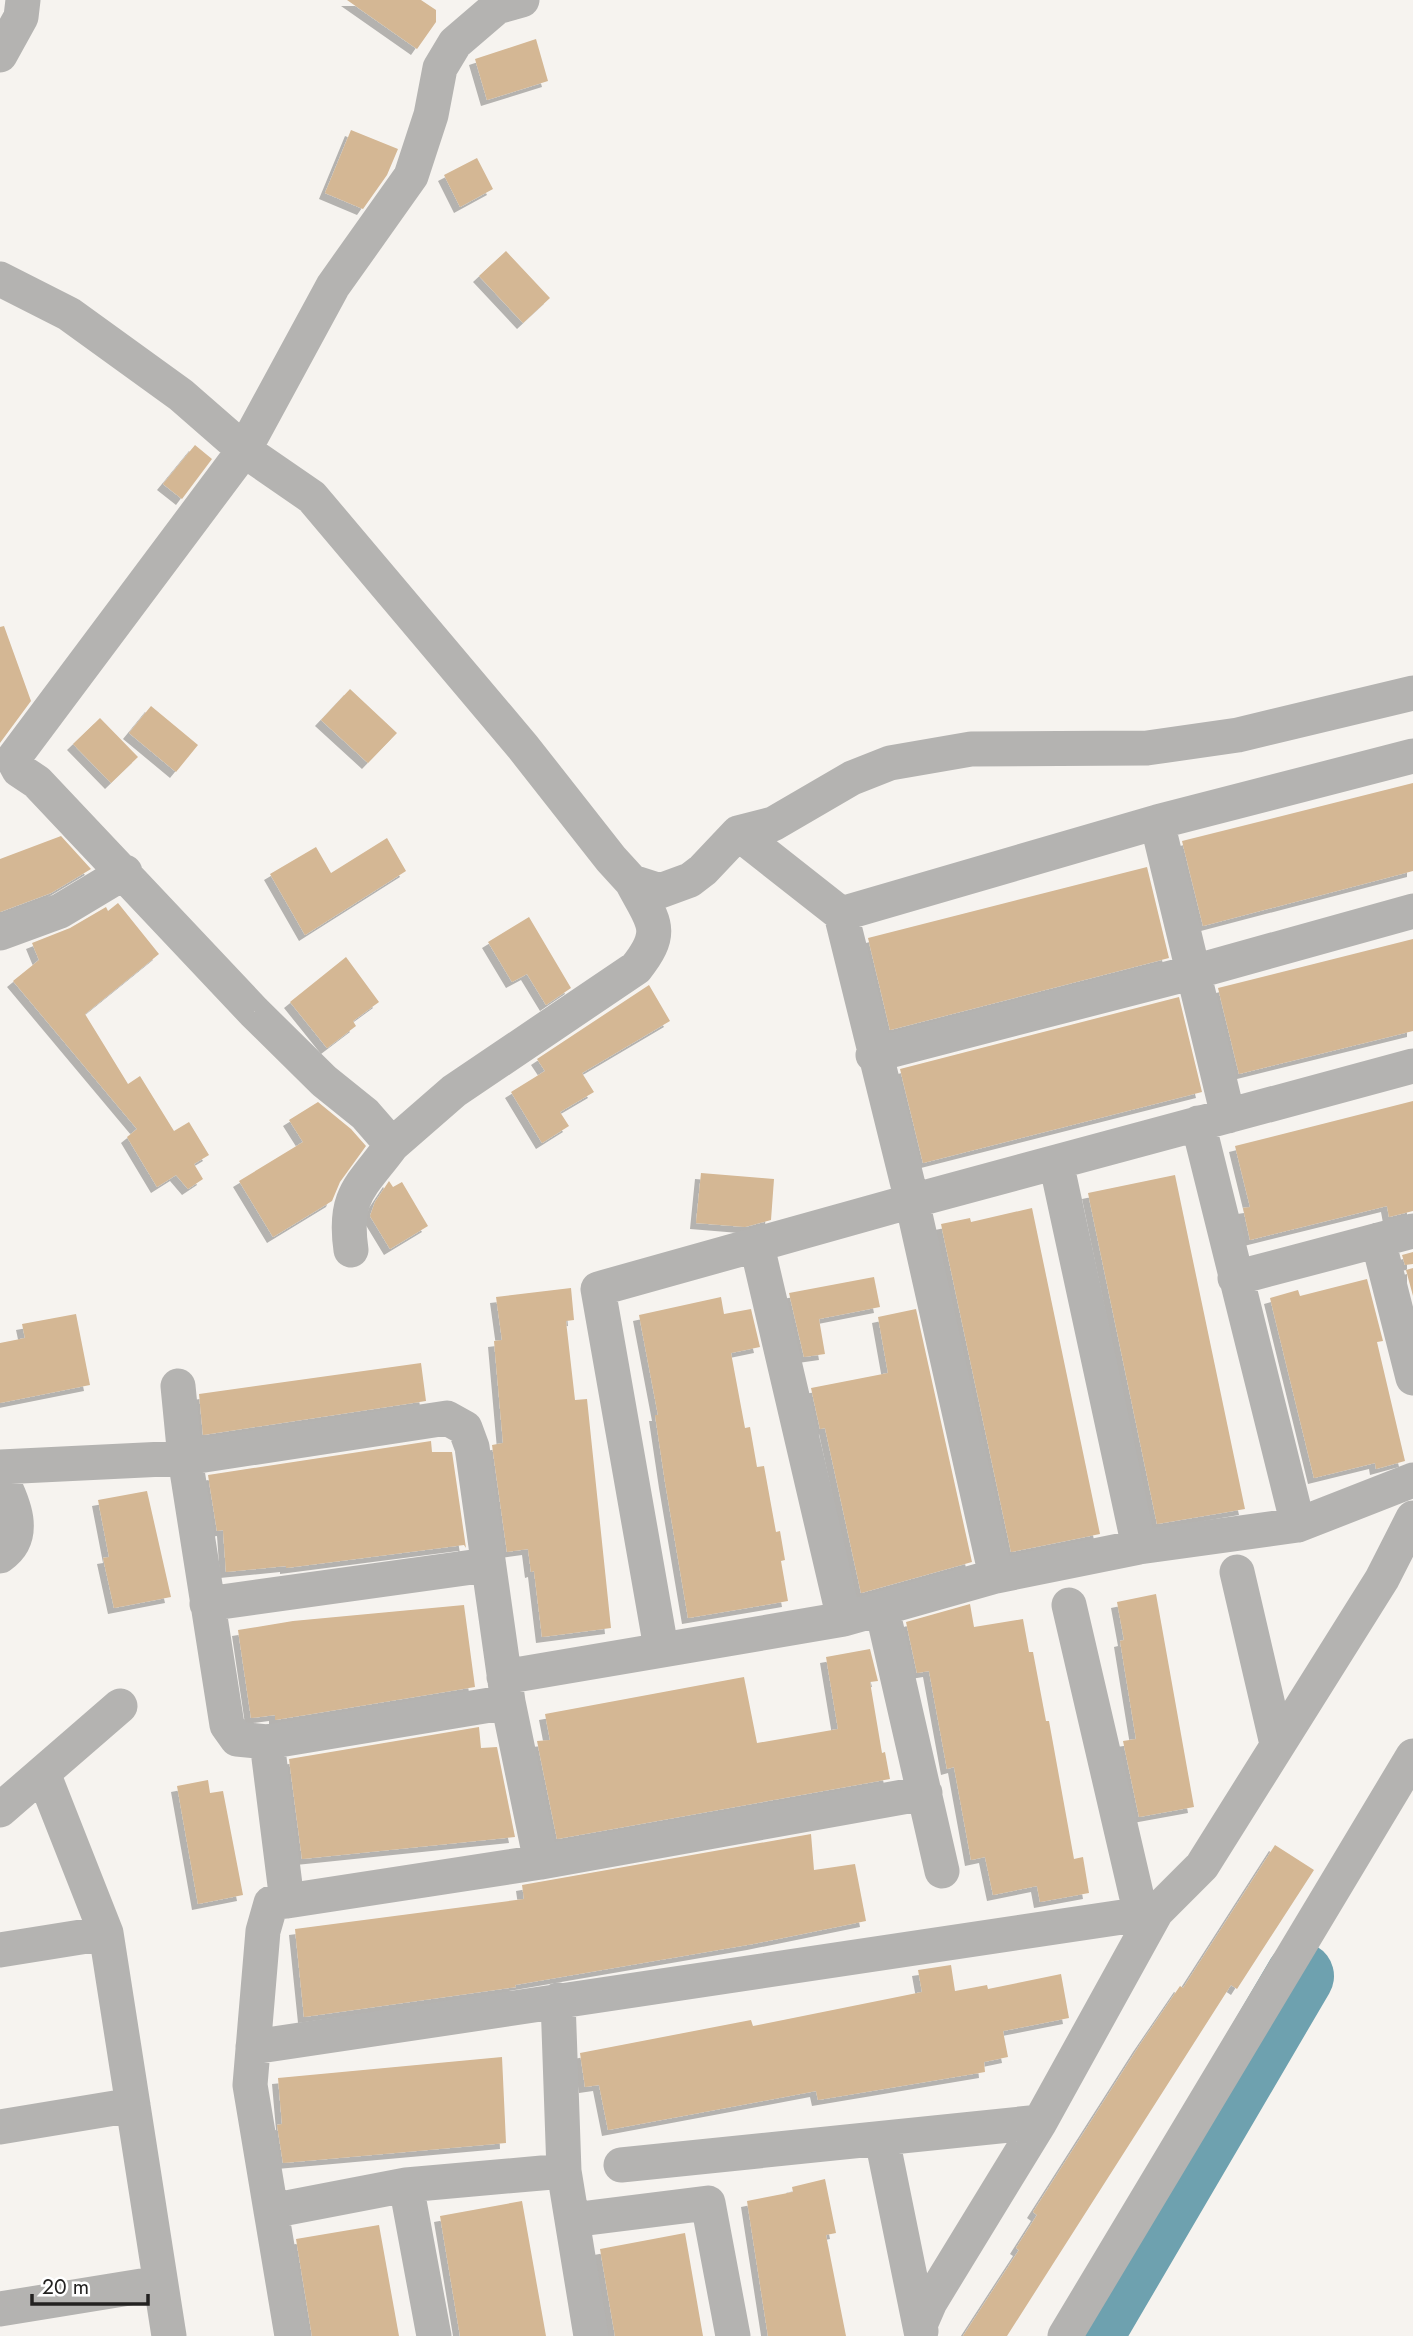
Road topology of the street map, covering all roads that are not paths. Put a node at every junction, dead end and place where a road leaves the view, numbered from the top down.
1 (23, 0) edge
2 (522, 0) edge
3 (0, 55) edge
4 (0, 279) edge
5 (244, 450) junction
6 (1413, 692) edge
7 (1413, 756) edge
8 (1157, 822) junction
9 (738, 833) junction
10 (125, 872) junction
11 (632, 882) junction
12 (1413, 911) edge
13 (841, 914) junction
14 (0, 933) edge
15 (1194, 972) junction
16 (873, 1055) junction
17 (1413, 1066) edge
18 (1213, 1119) junction
19 (393, 1145) junction
20 (1056, 1162) junction
21 (912, 1200) junction
22 (1413, 1231) edge
23 (1378, 1240) junction
24 (757, 1246) junction
25 (351, 1250) dead end
26 (1235, 1278) junction
27 (1413, 1378) edge
28 (178, 1386) dead end
29 (185, 1458) junction
30 (0, 1467) edge
31 (0, 1476) edge
32 (1413, 1479) edge
33 (1413, 1518) edge
34 (1298, 1525) junction
35 (1139, 1546) junction
36 (0, 1556) edge
37 (487, 1565) junction
38 (1237, 1572) dead end
39 (996, 1576) junction
40 (207, 1604) junction
41 (1069, 1605) dead end
42 (882, 1609) junction
43 (844, 1619) junction
44 (660, 1648) junction
45 (506, 1690) junction
46 (120, 1706) dead end
47 (267, 1742) junction
48 (1277, 1744) junction
49 (1413, 1756) edge
50 (43, 1773) junction
51 (925, 1793) junction
52 (0, 1810) edge
53 (541, 1862) junction
54 (942, 1871) dead end
55 (287, 1901) junction
56 (1149, 1914) junction
57 (106, 1933) junction
58 (0, 1950) edge
59 (558, 2000) junction
60 (253, 2047) junction
61 (133, 2105) junction
62 (1040, 2122) junction
63 (0, 2127) edge
64 (882, 2139) junction
65 (621, 2165) dead end
66 (564, 2171) junction
67 (406, 2185) junction
68 (271, 2211) junction
69 (572, 2220) junction
70 (160, 2283) junction
71 (0, 2309) edge
72 (920, 2330) edge
73 (169, 2336) edge
74 (292, 2336) edge
75 (434, 2336) edge
76 (591, 2336) edge
77 (733, 2336) edge
78 (1065, 2336) edge

1 - 3 street
2 - 5 street
4 - 5 street
5 - 10 street
5 - 11 street
6 - 9 street
7 - 8 street
8 - 13 street
8 - 15 street
9 - 11 street
9 - 13 street
10 - 14 street
10 - 19 street
11 - 19 street
12 - 15 street
13 - 16 street
15 - 16 street
15 - 18 street
16 - 21 street
17 - 18 street
18 - 20 street
18 - 26 street
19 - 25 street
20 - 21 street
20 - 35 street
21 - 24 street
21 - 39 street
22 - 23 street
23 - 26 street
23 - 27 street
24 - 43 street
24 - 44 street
26 - 34 street
28 - 29 street
29 - 30 street
29 - 37 street
29 - 40 street
31 - 36 street
32 - 34 street
33 - 48 street
34 - 35 street
35 - 39 street
37 - 40 street
37 - 45 street
38 - 48 street
39 - 42 street
40 - 47 street
41 - 56 street
42 - 43 street
42 - 51 street
43 - 44 street
44 - 45 street
45 - 47 street
45 - 53 street
46 - 50 street
47 - 55 street
48 - 56 street
49 - 78 street
50 - 52 street
50 - 57 street
51 - 53 street
51 - 54 street
53 - 55 street
55 - 60 street
56 - 59 street
56 - 62 street
57 - 58 street
57 - 61 street
59 - 60 street
59 - 66 street
60 - 68 street
61 - 63 street
61 - 70 street
62 - 64 street
62 - 72 street
64 - 65 street
64 - 72 street
66 - 67 street
66 - 69 street
67 - 68 street
67 - 75 street
68 - 74 street
69 - 76 street
69 - 77 street
70 - 71 street
70 - 73 street

